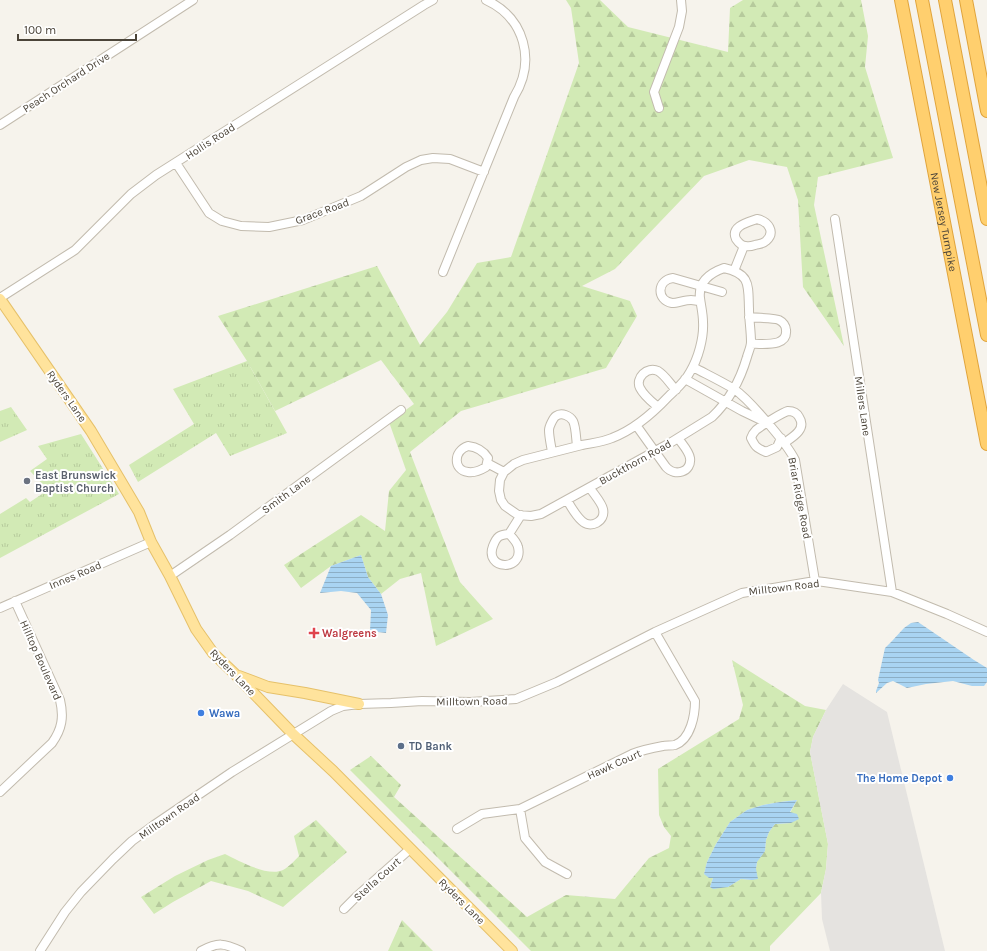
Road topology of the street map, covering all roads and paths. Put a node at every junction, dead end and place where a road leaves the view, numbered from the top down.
1 (193, 0) edge
2 (433, 0) edge
3 (486, 0) edge
4 (681, 0) edge
5 (902, 0) edge
6 (922, 0) edge
7 (945, 0) edge
8 (966, 0) edge
9 (659, 108) dead end
10 (987, 111) edge
11 (0, 125) edge
12 (176, 163) junction
13 (484, 172) junction
14 (835, 219) dead end
15 (987, 219) edge
16 (744, 246) dead end
17 (734, 271) junction
18 (443, 272) dead end
19 (701, 286) junction
20 (722, 292) dead end
21 (0, 298) edge
22 (700, 301) junction
23 (749, 317) junction
24 (987, 335) edge
25 (751, 344) junction
26 (693, 367) junction
27 (685, 379) junction
28 (676, 390) junction
29 (734, 390) junction
30 (726, 402) junction
31 (658, 407) junction
32 (401, 410) dead end
33 (767, 422) junction
34 (636, 425) junction
35 (678, 438) junction
36 (783, 441) junction
37 (987, 444) edge
38 (577, 446) junction
39 (552, 452) junction
40 (655, 452) junction
41 (487, 463) dead end
42 (504, 472) junction
43 (590, 488) junction
44 (567, 500) junction
45 (521, 515) junction
46 (509, 534) dead end
47 (151, 542) junction
48 (170, 576) junction
49 (814, 581) junction
50 (892, 592) junction
51 (15, 601) junction
52 (0, 608) edge
53 (655, 632) junction
54 (987, 632) edge
55 (236, 676) junction
56 (359, 704) junction
57 (293, 734) junction
58 (0, 792) edge
59 (520, 809) junction
60 (456, 829) dead end
61 (410, 849) junction
62 (567, 874) dead end
63 (344, 909) dead end
64 (40, 951) edge
65 (201, 951) edge
66 (241, 951) edge
67 (512, 951) edge

1 - 11 street, Peach Orchard Drive
2 - 12 street, Hollis Road
3 - 13 street
4 - 9 street
5 - 37 highway, New Jersey Turnpike
6 - 24 highway, New Jersey Turnpike
7 - 15 highway
8 - 10 highway
12 - 13 street, Grace Road
12 - 21 street, Hollis Road
13 - 18 street
14 - 50 street, Millers Lane
16 - 17 street
17 - 19 street
17 - 23 street, Buckthorn Road
19 - 20 street
19 - 22 street
19 - 22 street
21 - 47 main road, Ryders Lane
22 - 26 street
23 - 25 street, Buckthorn Road
23 - 25 street
25 - 29 street, Buckthorn Road
26 - 27 street
26 - 29 street, Briar Ridge Road
27 - 28 street
27 - 30 street, Briar Ridge Road
28 - 31 street
28 - 31 street
29 - 30 street, Buckthorn Road
29 - 33 street, Briar Ridge Road
30 - 33 street, Briar Ridge Road
30 - 35 street, Buckthorn Road
31 - 34 street
32 - 48 street, Smith Lane
33 - 36 street, Briar Ridge Road
33 - 36 street
33 - 36 street
34 - 38 street
34 - 40 street
35 - 40 street, Buckthorn Road
35 - 40 street
36 - 49 street, Briar Ridge Road
38 - 39 street
38 - 39 street
39 - 42 street
40 - 43 street, Buckthorn Road
41 - 42 street
42 - 45 street
43 - 44 street, Buckthorn Road
43 - 44 street
44 - 45 street, Buckthorn Road
45 - 46 street
47 - 48 main road, Ryders Lane
47 - 51 street, Innes Road
48 - 55 main road, Ryders Lane
49 - 50 street, Milltown Road
49 - 53 street, Milltown Road
50 - 54 street, Milltown Road
51 - 52 street, Innes Road
51 - 58 street, Hilltop Boulevard
53 - 56 street, Milltown Road
53 - 59 street, Hawk Court
55 - 56 main road
55 - 57 main road, Ryders Lane
56 - 57 street, Milltown Road
57 - 61 main road, Ryders Lane
57 - 64 street, Milltown Road
59 - 60 street, Hawk Court
59 - 62 street
61 - 63 street, Stella Court
61 - 67 main road, Ryders Lane
65 - 66 street

